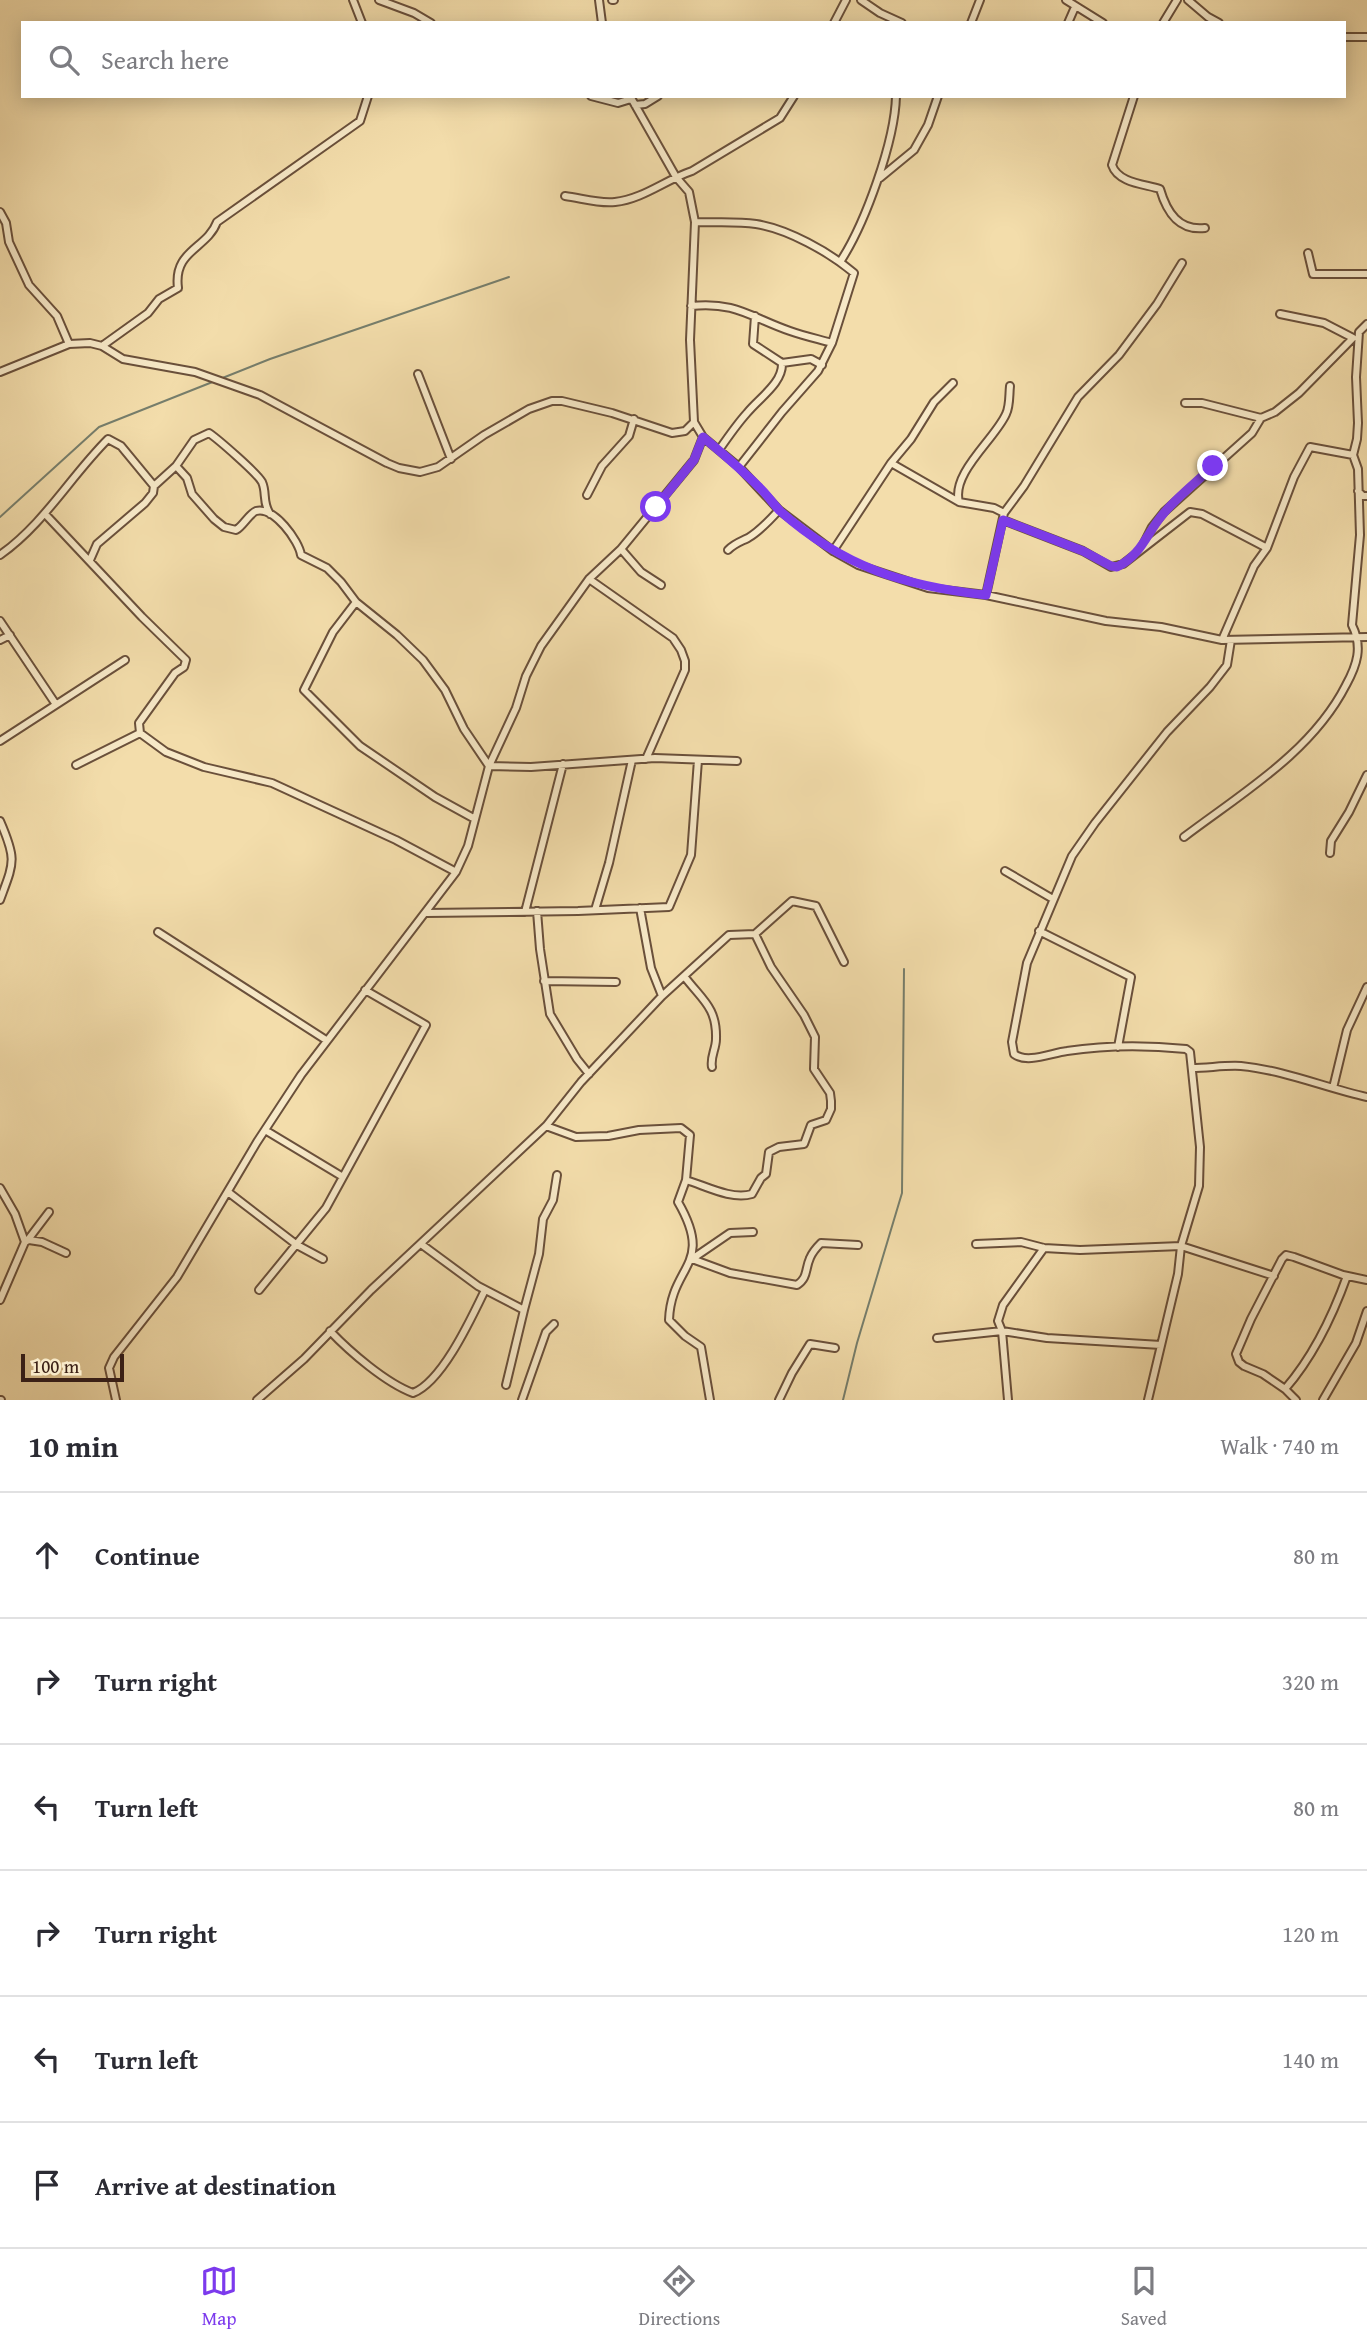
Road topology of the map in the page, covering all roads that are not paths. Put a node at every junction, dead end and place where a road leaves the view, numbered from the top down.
1 (353, 0) edge
2 (379, 0) edge
3 (599, 0) edge
4 (846, 0) edge
5 (861, 0) edge
6 (980, 0) edge
7 (1066, 0) edge
8 (1177, 0) edge
9 (1188, 0) edge
10 (1075, 7) junction
11 (361, 21) edge
12 (427, 21) edge
13 (602, 21) edge
14 (835, 21) edge
15 (898, 21) edge
16 (972, 21) edge
17 (1069, 21) edge
18 (1100, 21) edge
19 (1164, 21) edge
20 (1215, 21) edge
21 (1346, 37) edge
22 (1367, 37) edge
23 (367, 98) edge
24 (599, 98) edge
25 (655, 98) edge
26 (793, 98) edge
27 (896, 98) edge
28 (937, 98) edge
29 (1133, 98) edge
30 (632, 100) edge
31 (676, 177) junction
32 (878, 179) junction
33 (565, 197) dead end
34 (0, 212) edge
35 (695, 222) junction
36 (1205, 228) dead end
37 (1308, 253) dead end
38 (841, 262) junction
39 (1182, 263) dead end
40 (1367, 274) edge
41 (691, 306) junction
42 (1280, 314) dead end
43 (755, 316) junction
44 (1359, 319) dead end
45 (1367, 324) edge
46 (1359, 332) junction
47 (1353, 338) junction
48 (832, 343) junction
49 (69, 344) junction
50 (102, 346) junction
51 (782, 363) junction
52 (822, 365) junction
53 (0, 372) edge
54 (418, 374) dead end
55 (953, 383) dead end
56 (1010, 386) dead end
57 (1185, 403) dead end
58 (1261, 418) junction
59 (634, 419) junction
60 (694, 422) junction
61 (1367, 428) edge
62 (1357, 432) junction
63 (703, 437) junction
64 (719, 450) junction
65 (1353, 455) junction
66 (451, 459) junction
67 (891, 463) junction
68 (176, 466) junction
69 (739, 467) junction
70 (154, 486) junction
71 (1359, 491) junction
72 (587, 495) dead end
73 (1367, 496) edge
74 (960, 502) junction
75 (779, 510) junction
76 (46, 514) junction
77 (271, 516) junction
78 (1004, 516) junction
79 (1267, 548) junction
80 (621, 549) junction
81 (728, 550) dead end
82 (833, 551) junction
83 (1140, 551) junction
84 (0, 555) edge
85 (90, 560) junction
86 (589, 579) junction
87 (661, 585) dead end
88 (986, 595) junction
89 (356, 602) junction
90 (0, 621) edge
91 (10, 635) junction
92 (1367, 637) edge
93 (1358, 638) junction
94 (0, 640) edge
95 (1222, 640) junction
96 (1231, 640) junction
97 (125, 660) dead end
98 (55, 704) junction
99 (140, 733) junction
100 (0, 741) edge
101 (646, 759) junction
102 (632, 760) junction
103 (698, 760) junction
104 (737, 761) dead end
105 (563, 764) junction
106 (76, 765) dead end
107 (489, 766) junction
108 (1367, 775) edge
109 (475, 819) junction
110 (0, 821) edge
111 (1184, 837) dead end
112 (1330, 853) dead end
113 (1005, 871) dead end
114 (456, 872) junction
115 (1053, 898) junction
116 (0, 900) edge
117 (640, 908) junction
118 (595, 910) junction
119 (537, 911) junction
120 (525, 912) junction
121 (426, 913) junction
122 (1039, 931) junction
123 (158, 932) dead end
124 (755, 934) junction
125 (844, 962) dead end
126 (684, 976) junction
127 (544, 981) junction
128 (616, 982) dead end
129 (1367, 987) edge
130 (365, 990) junction
131 (662, 996) junction
132 (326, 1040) junction
133 (1118, 1047) junction
134 (712, 1067) dead end
135 (1192, 1068) junction
136 (589, 1074) junction
137 (1333, 1088) junction
138 (1367, 1097) edge
139 (546, 1126) junction
140 (265, 1130) junction
141 (556, 1175) dead end
142 (344, 1177) junction
143 (686, 1180) junction
144 (0, 1188) edge
145 (228, 1192) junction
146 (49, 1212) dead end
147 (753, 1232) dead end
148 (27, 1241) junction
149 (421, 1244) junction
150 (976, 1244) dead end
151 (297, 1245) junction
152 (858, 1245) dead end
153 (1181, 1246) junction
154 (1044, 1248) junction
155 (66, 1253) dead end
156 (323, 1259) dead end
157 (692, 1259) junction
158 (1274, 1276) junction
159 (1347, 1276) junction
160 (1367, 1280) edge
161 (259, 1290) dead end
162 (485, 1290) junction
163 (0, 1300) edge
164 (524, 1310) junction
165 (1367, 1311) edge
166 (554, 1324) dead end
167 (330, 1331) junction
168 (1002, 1331) junction
169 (937, 1338) dead end
170 (1161, 1345) junction
171 (835, 1348) dead end
172 (506, 1385) dead end
173 (1285, 1389) junction
174 (116, 1400) edge
175 (257, 1400) edge
176 (522, 1400) edge
177 (710, 1400) edge
178 (779, 1400) edge
179 (1008, 1400) edge
180 (1148, 1400) edge
181 (1296, 1400) edge
182 (1323, 1400) edge

1 - 11 street
2 - 12 street
3 - 13 street
4 - 14 street
5 - 15 street
6 - 16 street
7 - 10 street
8 - 19 street
9 - 20 street
10 - 17 street
10 - 18 street
21 - 22 street
23 - 50 street
24 - 30 street
25 - 30 street
26 - 31 street
27 - 32 street
28 - 32 street
29 - 36 street
30 - 31 street
31 - 33 street
31 - 35 street
32 - 38 street
34 - 49 street
35 - 38 street
35 - 41 street
37 - 40 street
38 - 48 street
39 - 78 street
41 - 43 street
41 - 60 street
42 - 47 street
43 - 48 street
43 - 51 street
44 - 46 street
45 - 46 street
46 - 47 street
46 - 62 street
47 - 58 street
48 - 52 street
49 - 50 street
49 - 53 street
50 - 66 street
51 - 52 street
51 - 64 street
52 - 69 street
54 - 66 street
55 - 67 street
56 - 74 street
57 - 58 street
58 - 83 street
59 - 60 street
59 - 66 street
59 - 72 street
60 - 63 street
61 - 62 street
62 - 65 street
63 - 64 street
63 - 80 street
64 - 69 street
65 - 71 street
65 - 79 street
67 - 74 street
67 - 82 street
68 - 70 street
68 - 77 street
68 - 77 street
69 - 75 street
70 - 76 street
70 - 85 street
71 - 73 street
71 - 93 street
74 - 78 street
75 - 81 street
75 - 82 street
76 - 84 street
76 - 85 street
77 - 89 street
78 - 83 street
78 - 88 street
79 - 83 street
79 - 95 street
80 - 86 street
80 - 87 street
82 - 88 street
85 - 99 street
86 - 101 street
86 - 107 street
88 - 95 street
89 - 107 street
89 - 109 street
90 - 91 street
91 - 94 street
91 - 98 street
92 - 93 street
93 - 96 street
93 - 111 street
95 - 96 street
96 - 115 street
97 - 98 street
98 - 100 street
99 - 106 street
99 - 114 street
101 - 102 street
101 - 103 street
102 - 105 street
102 - 118 street
103 - 104 street
103 - 117 street
105 - 107 street
105 - 120 street
107 - 109 street
108 - 112 street
109 - 114 street
110 - 116 street
113 - 115 street
114 - 121 street
115 - 122 street
117 - 118 street
117 - 131 street
118 - 119 street
119 - 120 street
119 - 127 street
120 - 121 street
121 - 130 street
122 - 133 street
122 - 133 street
123 - 132 street
124 - 125 street
124 - 126 street
124 - 143 street
126 - 131 street
126 - 134 street
127 - 128 street
127 - 136 street
129 - 137 street
130 - 132 street
130 - 142 street
131 - 136 street
132 - 140 street
133 - 135 street
135 - 137 street
135 - 153 street
136 - 139 street
137 - 138 street
139 - 143 street
139 - 149 street
140 - 142 street
140 - 145 street
141 - 164 street
142 - 151 street
143 - 157 street
144 - 148 street
145 - 151 street
145 - 174 street
146 - 148 street
147 - 157 street
148 - 155 street
148 - 163 street
149 - 162 street
149 - 167 street
150 - 154 street
151 - 156 street
151 - 161 street
152 - 157 street
153 - 154 street
153 - 158 street
153 - 170 street
154 - 168 street
157 - 177 street
158 - 159 street
158 - 173 street
159 - 160 street
159 - 173 street
162 - 164 street
162 - 167 street
164 - 172 street
165 - 182 street
166 - 176 street
167 - 175 street
168 - 169 street
168 - 170 street
168 - 179 street
170 - 180 street
171 - 178 street
173 - 181 street

